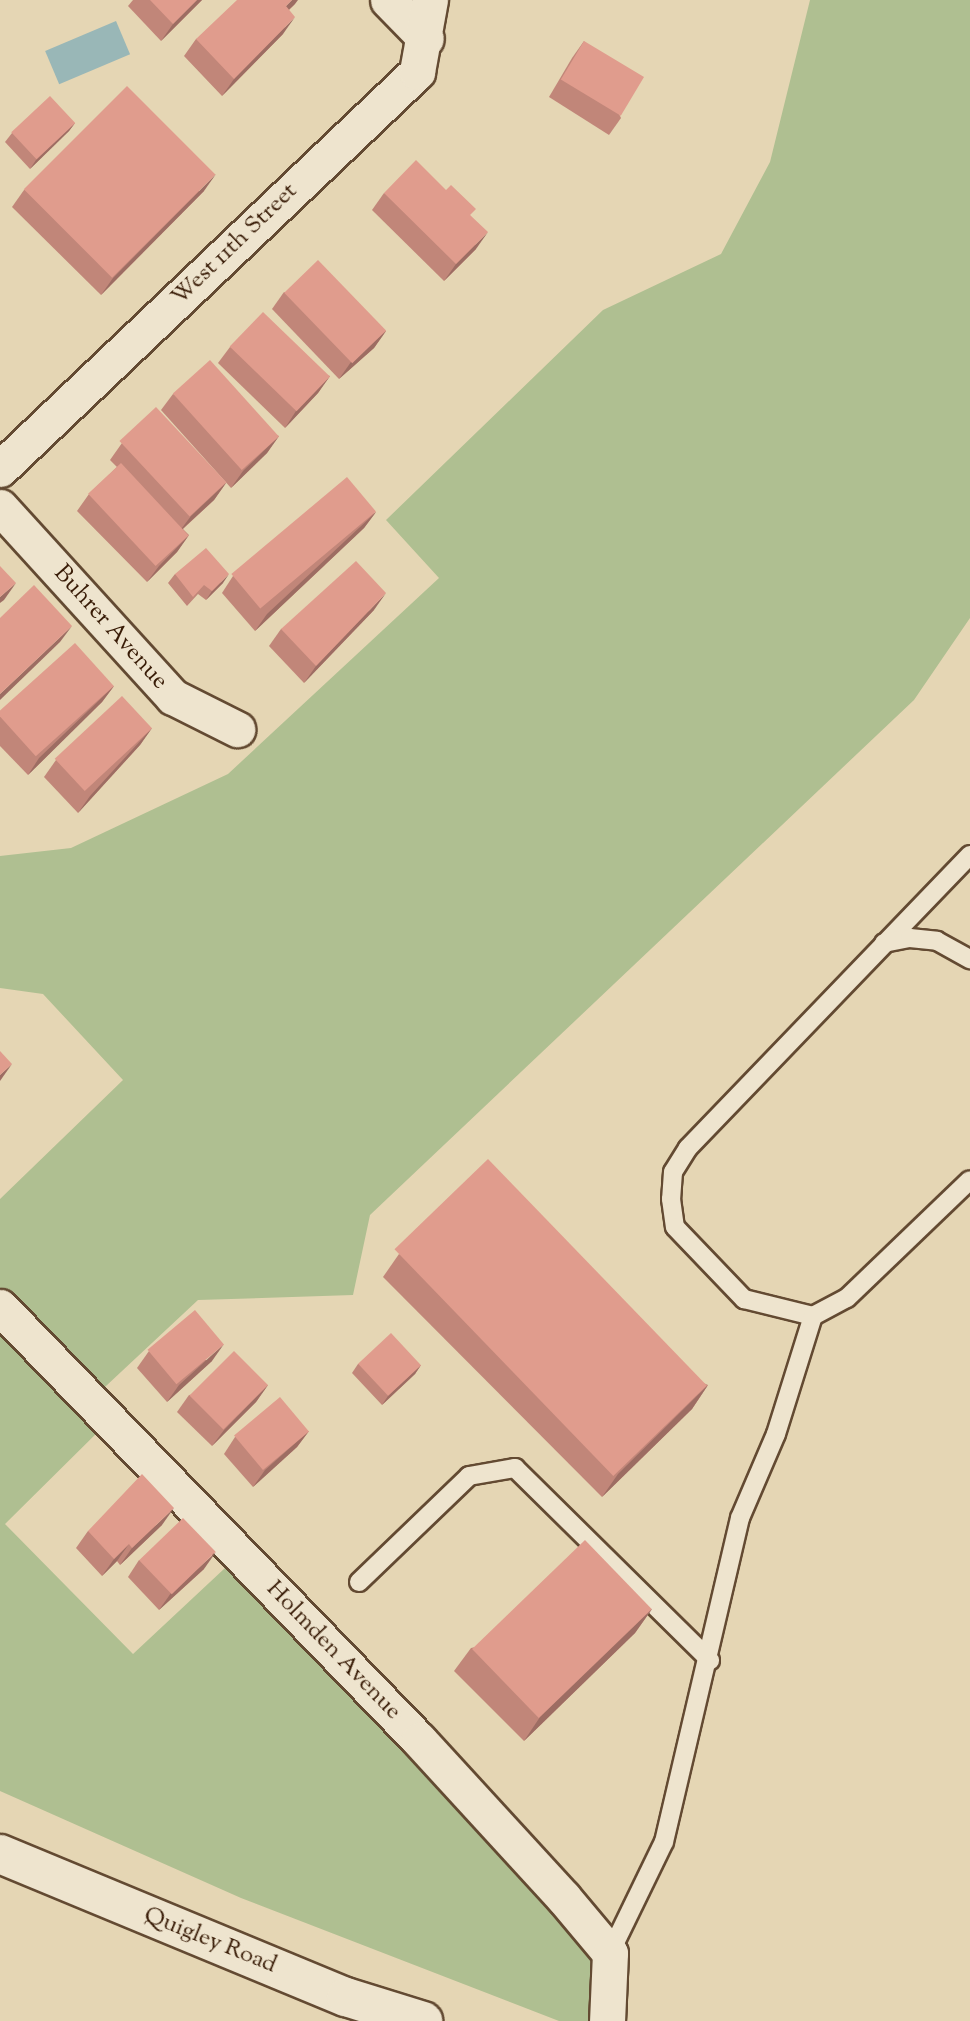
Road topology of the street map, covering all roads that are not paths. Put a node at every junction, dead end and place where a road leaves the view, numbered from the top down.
1 (388, 0) edge
2 (430, 0) edge
3 (426, 39) junction
4 (0, 469) edge
5 (0, 507) edge
6 (237, 729) dead end
7 (970, 855) edge
8 (884, 943) junction
9 (970, 959) edge
10 (970, 1180) edge
11 (0, 1307) edge
12 (813, 1316) junction
13 (359, 1582) dead end
14 (710, 1660) junction
15 (0, 1854) edge
16 (610, 1953) junction
17 (423, 2021) edge
18 (607, 2021) edge

1 - 3 street
2 - 3 street, West 11th Street
3 - 4 street, West 11th Street
5 - 6 street, Buhrer Avenue
7 - 8 lane
8 - 9 lane
8 - 12 lane
10 - 12 lane
11 - 16 street, Holmden Avenue
12 - 14 lane
13 - 14 lane
14 - 16 lane
15 - 17 street, Quigley Road
16 - 18 street

